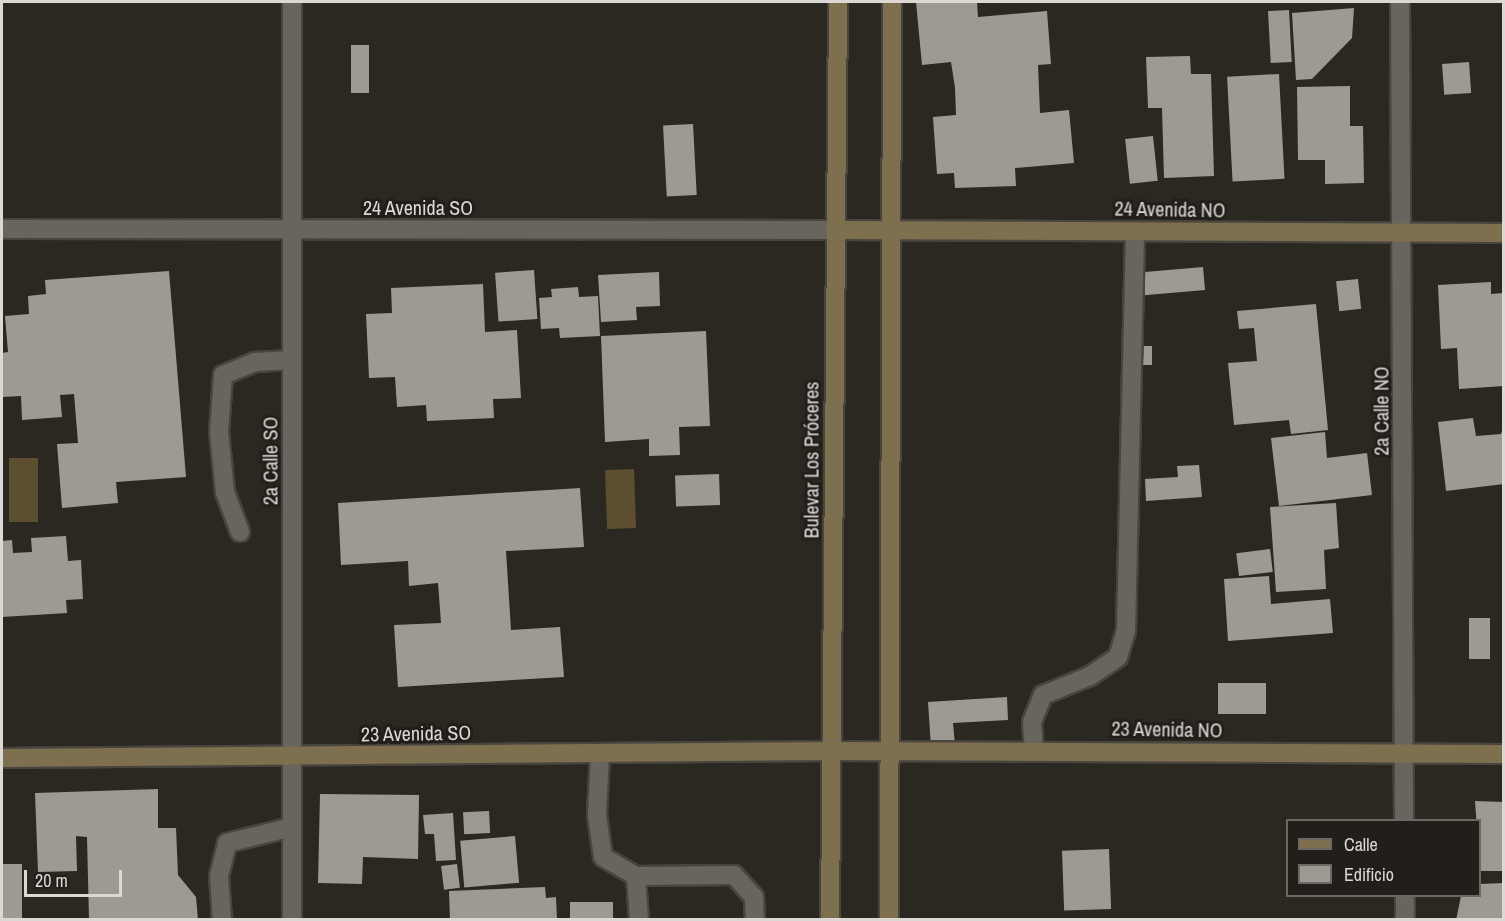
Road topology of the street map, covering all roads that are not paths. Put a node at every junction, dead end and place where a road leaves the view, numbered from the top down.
1 (292, 2) edge
2 (838, 2) edge
3 (892, 2) edge
4 (1401, 2) edge
5 (892, 228) junction
6 (2, 229) edge
7 (292, 229) junction
8 (835, 230) junction
9 (1135, 231) junction
10 (1503, 233) edge
11 (1403, 235) junction
12 (292, 360) junction
13 (240, 532) dead end
14 (1034, 750) junction
15 (831, 751) junction
16 (600, 753) junction
17 (892, 753) junction
18 (1404, 754) junction
19 (1503, 754) edge
20 (292, 756) junction
21 (2, 758) edge
22 (1404, 819) edge
23 (292, 827) junction
24 (636, 876) junction
25 (1404, 897) edge
26 (222, 920) edge
27 (292, 920) edge
28 (639, 920) edge
29 (755, 920) edge
30 (830, 920) edge
31 (890, 920) edge
32 (1405, 920) edge

1 - 7 street, 2a Calle SO
2 - 8 street, Bulevar Los Próceres
3 - 5 street
4 - 11 street, 2a Calle NO
5 - 8 street, 24 Avenida NO
5 - 9 street, 24 Avenida NO
5 - 17 street
6 - 7 street, 24 Avenida SO
7 - 8 street, 24 Avenida SO
7 - 12 street, 2a Calle SO
8 - 15 street, Bulevar Los Próceres
9 - 11 street, 24 Avenida NO
9 - 14 street
10 - 11 street, 24 Avenida NO
11 - 18 street, 2a Calle NO
12 - 13 street
12 - 20 street, 2a Calle SO
14 - 17 street, 23 Avenida NO
14 - 18 street, 23 Avenida NO
15 - 16 street, 23 Avenida SO
15 - 17 street, 23 Avenida NO
15 - 30 street, Bulevar Los Próceres
16 - 20 street, 23 Avenida SO
16 - 24 street
17 - 31 street
18 - 19 street, 23 Avenida NO
18 - 22 street, 2a Calle NO
20 - 21 street, 23 Avenida SO
20 - 23 street, 2a Calle SO
23 - 26 street
23 - 27 street, 2a Calle SO
24 - 28 street
24 - 29 street
25 - 32 street

